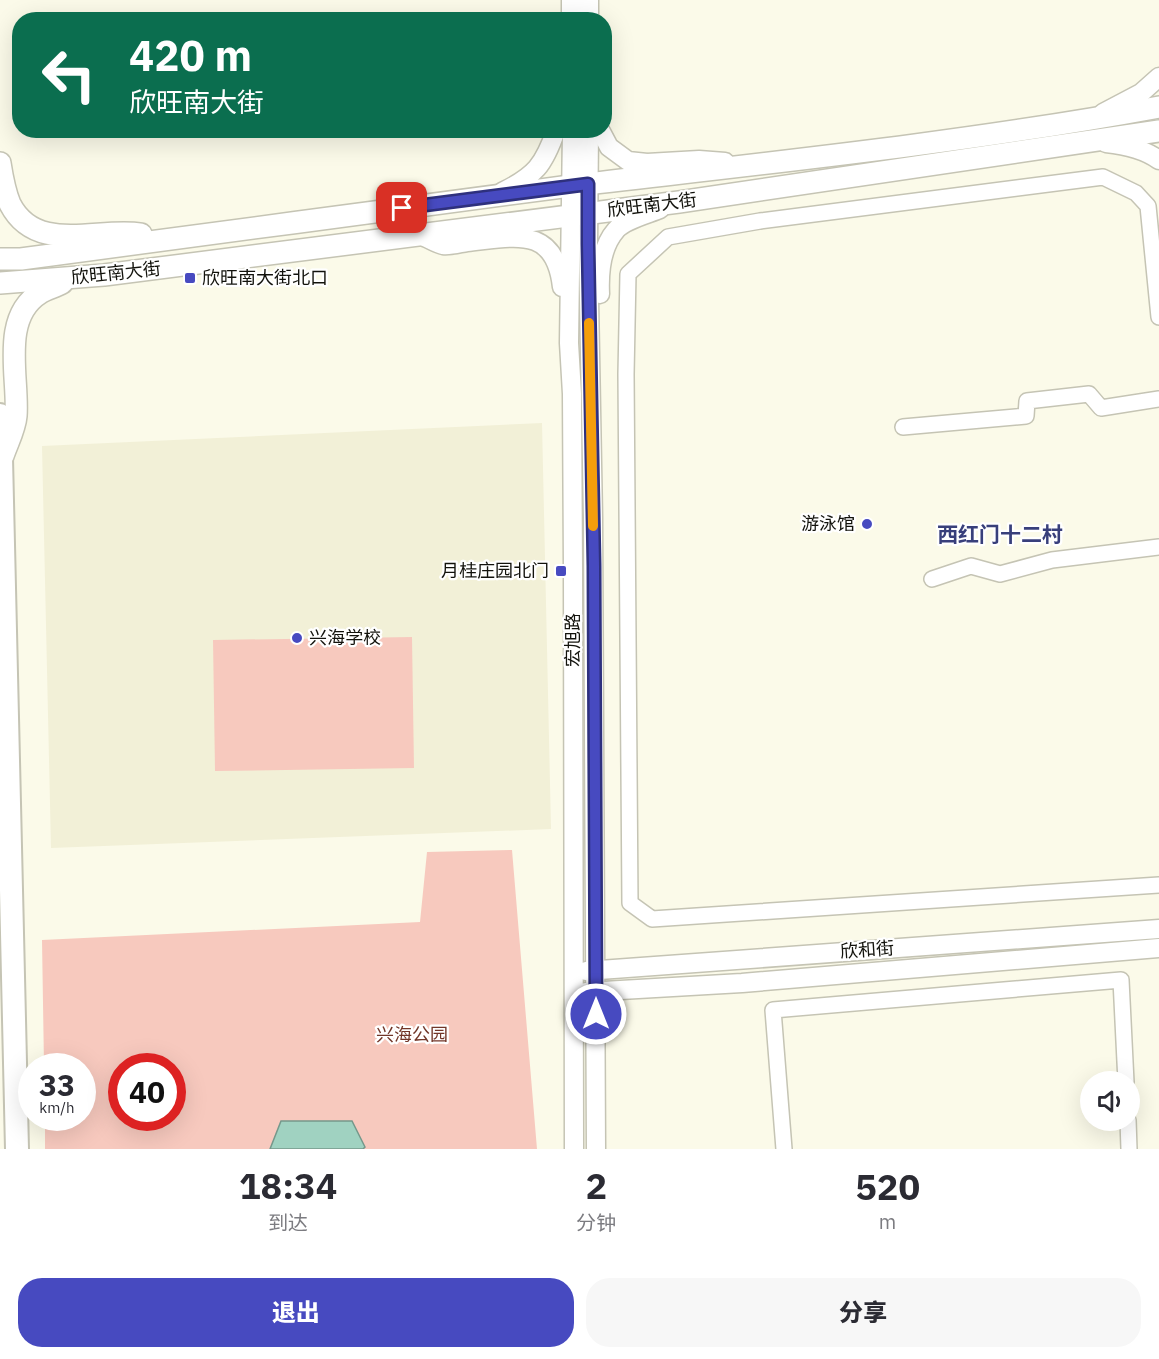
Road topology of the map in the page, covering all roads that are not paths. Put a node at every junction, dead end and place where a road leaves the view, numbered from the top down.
1 (1159, 77) edge
2 (1159, 107) edge
3 (1091, 120) junction
4 (1159, 131) edge
5 (553, 138) edge
6 (573, 138) edge
7 (588, 138) edge
8 (604, 138) edge
9 (1093, 141) junction
10 (1159, 160) edge
11 (0, 163) edge
12 (754, 165) junction
13 (580, 185) junction
14 (494, 196) junction
15 (679, 202) junction
16 (580, 215) junction
17 (422, 236) junction
18 (174, 240) junction
19 (0, 259) edge
20 (104, 275) junction
21 (0, 284) edge
22 (1159, 316) edge
23 (569, 343) junction
24 (590, 370) junction
25 (1159, 399) edge
26 (0, 415) edge
27 (903, 427) dead end
28 (1, 462) edge
29 (1159, 547) edge
30 (932, 579) dead end
31 (1159, 885) edge
32 (1159, 929) edge
33 (1066, 936) junction
34 (1159, 948) edge
35 (1042, 958) junction
36 (742, 960) junction
37 (596, 970) junction
38 (574, 972) junction
39 (742, 983) junction
40 (574, 992) junction
41 (596, 992) junction
42 (7, 1021) edge
43 (1125, 1071) edge
44 (1128, 1131) edge
45 (17, 1149) edge
46 (574, 1149) edge
47 (596, 1149) edge
48 (784, 1149) edge
49 (1129, 1149) edge

1 - 3 street
2 - 3 main road, 欣旺南大街
3 - 12 main road, 欣旺南大街
4 - 9 main road, 欣旺南大街
5 - 14 street
6 - 13 street, 宏旭路
7 - 13 street, 宏旭路
8 - 12 street
9 - 10 street
9 - 15 main road, 欣旺南大街
11 - 18 main road
12 - 13 main road, 欣旺南大街
13 - 14 main road, 欣旺南大街
13 - 16 street, 宏旭路
14 - 18 main road, 欣旺南大街
15 - 16 main road, 欣旺南大街
15 - 24 street
16 - 17 main road, 欣旺南大街
16 - 23 street, 宏旭路
16 - 24 street, 宏旭路
17 - 20 main road, 欣旺南大街
17 - 23 street
18 - 19 main road, 欣旺南大街
20 - 21 main road, 欣旺南大街
20 - 28 main road
22 - 31 street
23 - 38 street, 宏旭路
24 - 37 street, 宏旭路
25 - 27 street
26 - 28 main road
28 - 42 main road
29 - 30 street
32 - 33 street, 欣和街
33 - 35 street
33 - 36 street, 欣和街
34 - 35 street, 欣和街
35 - 39 street, 欣和街
36 - 37 street, 欣和街
36 - 39 street
37 - 38 street, 欣和街
37 - 41 street, 宏旭路
38 - 40 street, 宏旭路
39 - 41 street, 欣和街
40 - 41 street, 欣和街
40 - 46 street, 宏旭路
41 - 47 street, 宏旭路
42 - 45 main road
43 - 48 street
44 - 49 street

